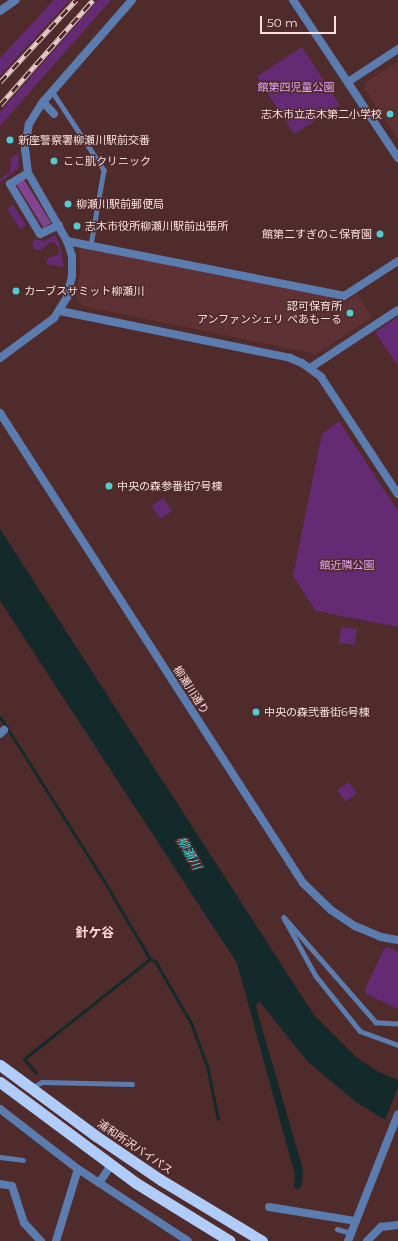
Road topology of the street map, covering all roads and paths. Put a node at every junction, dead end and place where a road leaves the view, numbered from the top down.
1 (16, 0) edge
2 (132, 0) edge
3 (294, 0) edge
4 (0, 10) edge
5 (398, 49) edge
6 (348, 82) junction
7 (52, 91) junction
8 (42, 102) junction
9 (54, 114) dead end
10 (398, 158) edge
11 (28, 173) junction
12 (59, 225) junction
13 (67, 241) junction
14 (91, 245) junction
15 (398, 261) edge
16 (398, 310) edge
17 (60, 311) junction
18 (0, 358) edge
19 (310, 368) junction
20 (0, 413) edge
21 (398, 494) edge
22 (398, 940) edge
23 (398, 1024) edge
24 (398, 1045) edge
25 (0, 1065) edge
26 (0, 1082) edge
27 (132, 1084) dead end
28 (31, 1088) junction
29 (0, 1109) edge
30 (398, 1114) edge
31 (0, 1157) edge
32 (23, 1160) dead end
33 (112, 1164) junction
34 (78, 1168) junction
35 (99, 1183) junction
36 (0, 1184) edge
37 (270, 1207) dead end
38 (356, 1221) junction
39 (398, 1225) edge
40 (337, 1229) dead end
41 (349, 1237) edge
42 (41, 1241) edge
43 (56, 1241) edge
44 (188, 1241) edge
45 (230, 1241) edge
46 (262, 1241) edge
47 (367, 1241) edge

1 - 4 street
2 - 7 street
3 - 6 street
5 - 6 street
6 - 10 street
7 - 8 street
7 - 14 lane
8 - 9 street
8 - 11 street
11 - 12 street
11 - 12 street
12 - 13 street
13 - 14 street
13 - 17 street
14 - 15 street
16 - 19 street
17 - 18 street
17 - 19 street
19 - 21 street
20 - 22 street, 柳瀬川通り
23 - 24 lane
25 - 28 highway, 浦和所沢バイパス
26 - 33 highway
27 - 28 lane
28 - 46 highway, 浦和所沢バイパス
29 - 34 street
30 - 38 street
31 - 32 lane
33 - 35 street
33 - 45 highway
34 - 35 street
34 - 43 street
35 - 44 street
36 - 42 street
37 - 38 street
38 - 41 street
39 - 47 street
40 - 41 lane

